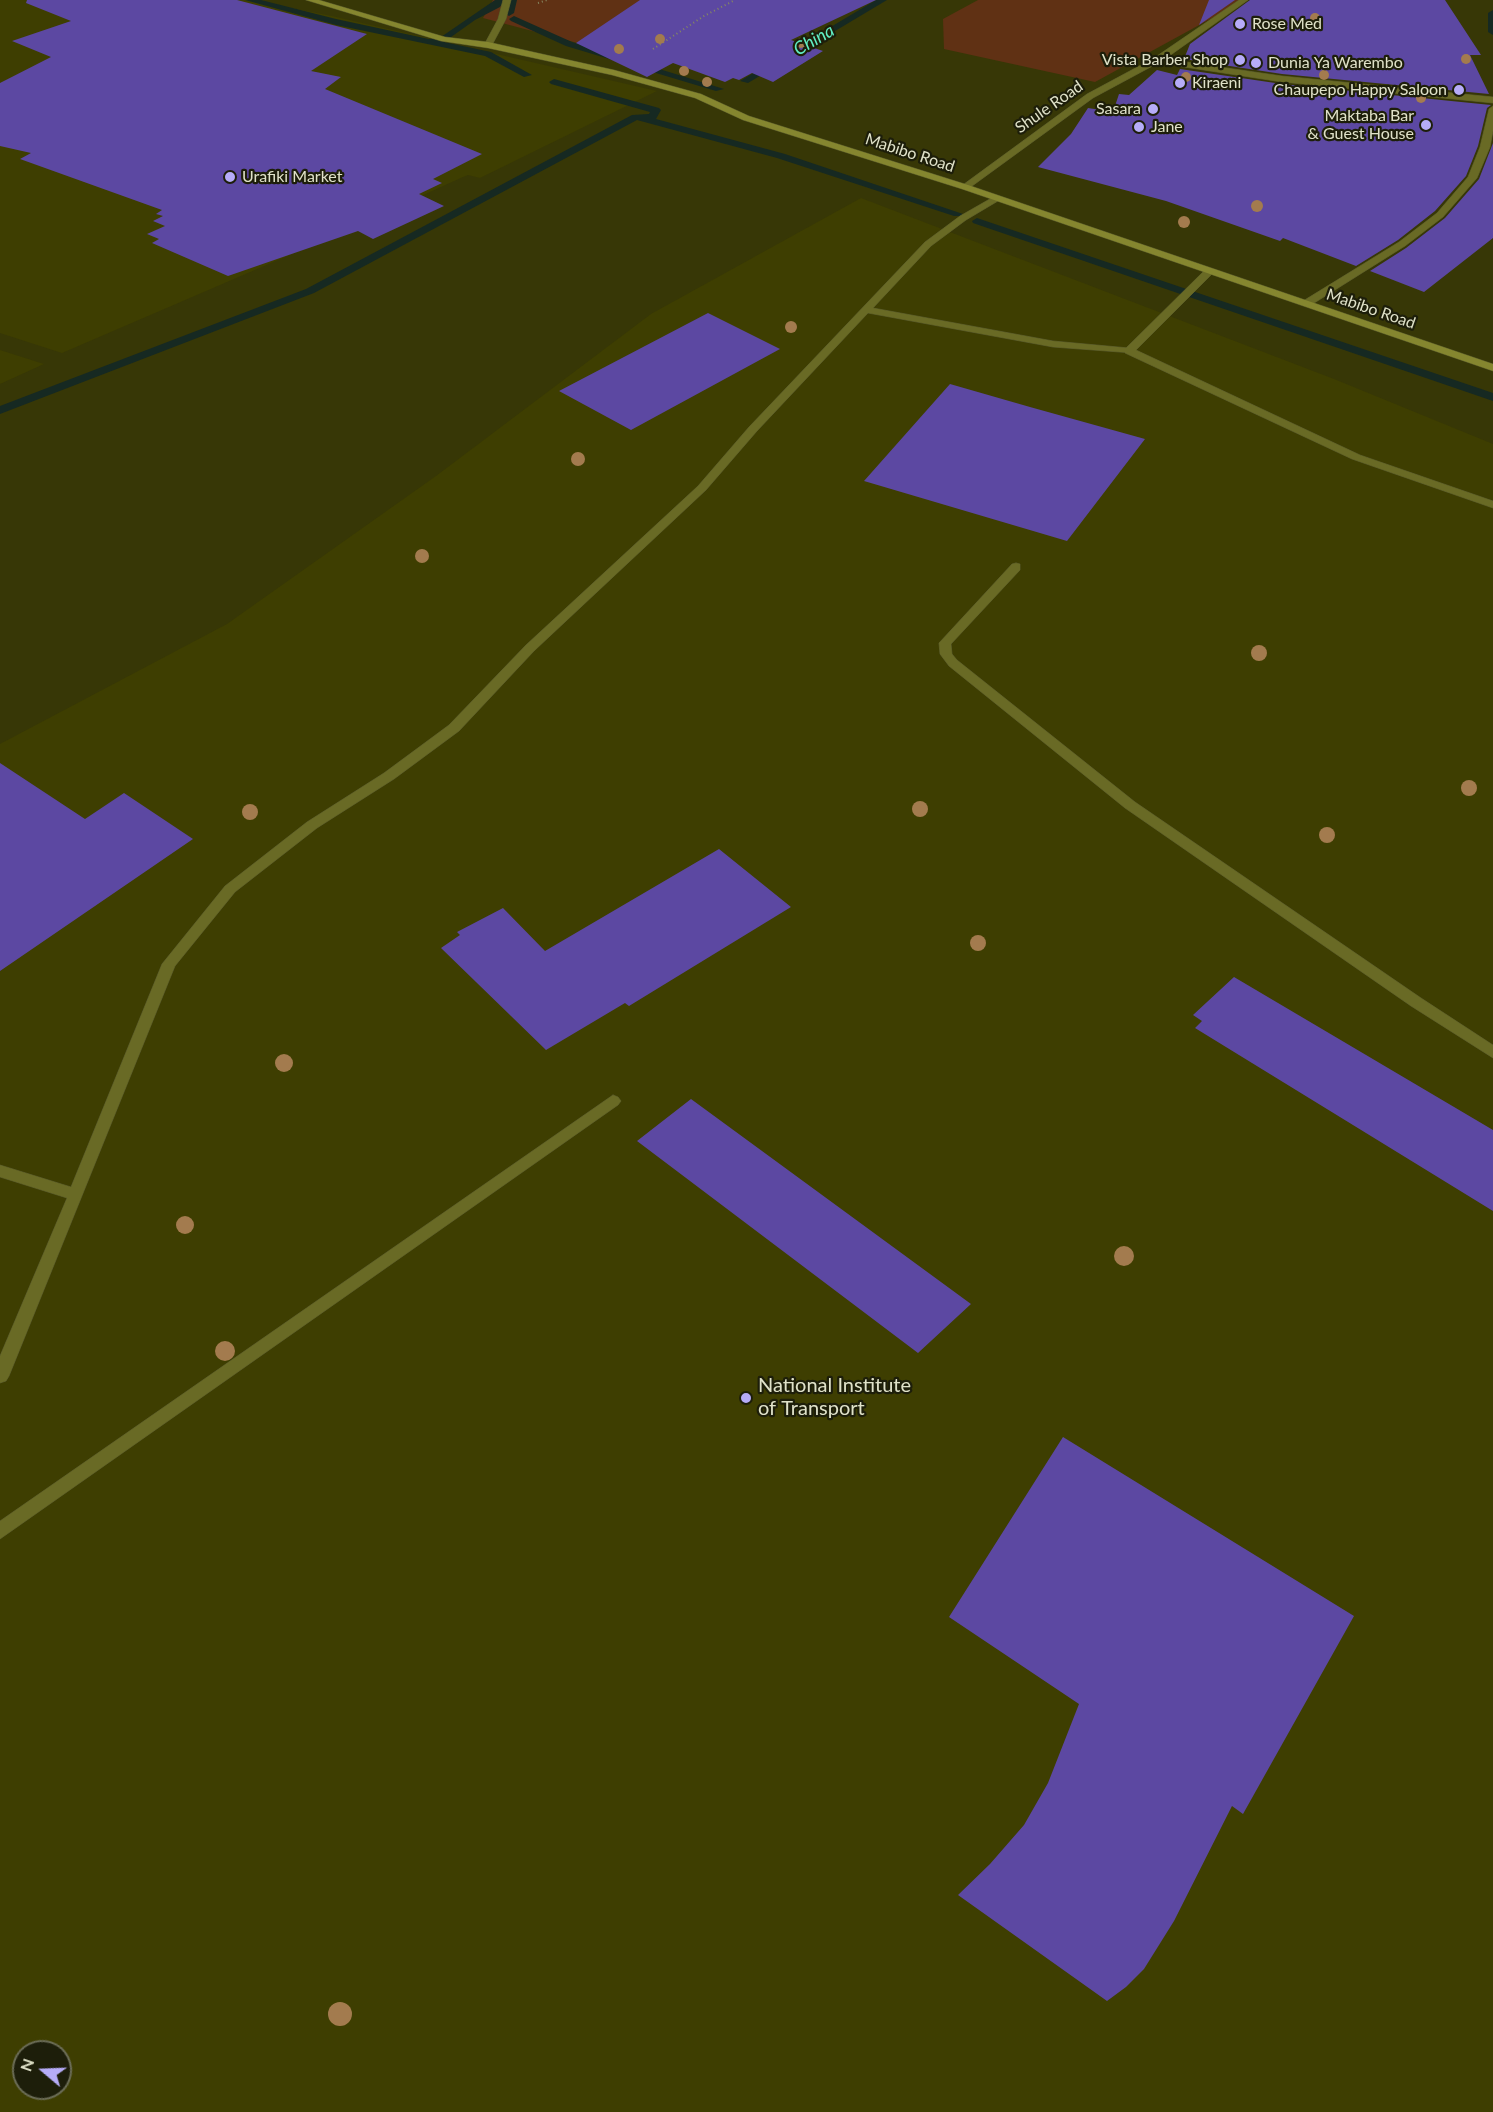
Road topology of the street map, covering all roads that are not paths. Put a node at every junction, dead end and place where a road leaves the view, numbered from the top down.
1 (309, 0) edge
2 (507, 0) edge
3 (1244, 0) edge
4 (488, 45) junction
5 (1157, 60) junction
6 (1493, 100) edge
7 (1493, 108) edge
8 (965, 187) junction
9 (998, 198) junction
10 (1211, 270) junction
11 (1307, 303) junction
12 (866, 310) junction
13 (1129, 351) junction
14 (1493, 368) edge
15 (1493, 505) edge
16 (1016, 567) dead end
17 (1493, 1052) edge
18 (614, 1101) dead end
19 (0, 1171) edge
20 (76, 1195) junction
21 (0, 1376) edge
22 (0, 1531) edge

1 - 4 main road, Mabibo Road
2 - 4 street
3 - 5 street, Shule Road
4 - 8 main road, Mabibo Road
5 - 6 street
5 - 8 street, Shule Road
7 - 11 street
8 - 9 main road, Mabibo Road
9 - 10 main road, Mabibo Road
9 - 12 street
10 - 11 main road, Mabibo Road
10 - 13 street
11 - 14 main road, Mabibo Road
12 - 13 street
12 - 20 street
13 - 15 street
16 - 17 street
18 - 22 street
19 - 20 street
20 - 21 street

